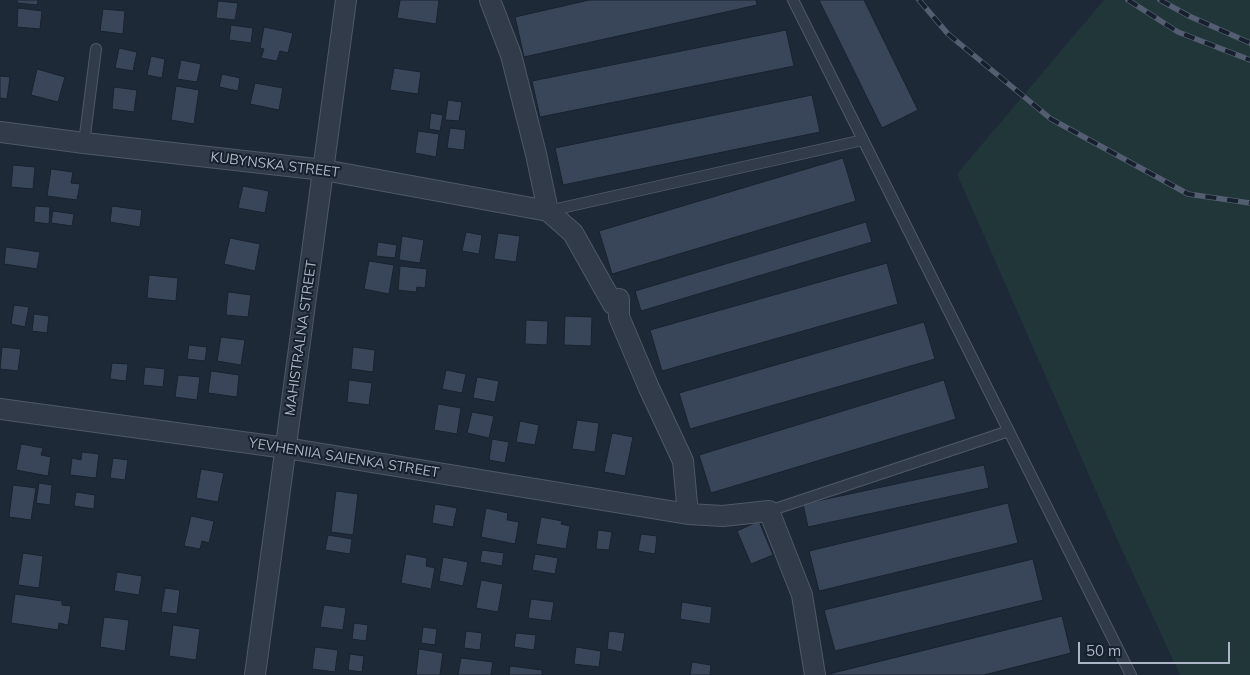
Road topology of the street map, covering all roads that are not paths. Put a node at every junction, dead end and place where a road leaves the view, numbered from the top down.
1 (346, 0) edge
2 (490, 0) edge
3 (793, 0) edge
4 (96, 49) dead end
5 (0, 132) edge
6 (863, 140) junction
7 (84, 143) junction
8 (324, 170) junction
9 (548, 211) junction
10 (0, 409) edge
11 (1009, 431) junction
12 (286, 448) junction
13 (769, 512) junction
14 (688, 514) junction
15 (255, 675) edge
16 (815, 675) edge
17 (1132, 675) edge

1 - 8 street, MAHISTRALNA STREET
2 - 9 street
3 - 6 lane
4 - 7 lane
5 - 7 street, KUBYNSKA STREET
6 - 9 lane
6 - 11 lane
7 - 8 street, KUBYNSKA STREET
8 - 9 street, KUBYNSKA STREET
8 - 12 street, MAHISTRALNA STREET
9 - 14 street
10 - 12 street, YEVHENIIA SAIENKA STREET
11 - 13 lane
11 - 17 lane
12 - 14 street, YEVHENIIA SAIENKA STREET
12 - 15 street, MAHISTRALNA STREET
13 - 14 street, YEVHENIIA SAIENKA STREET
13 - 16 street

